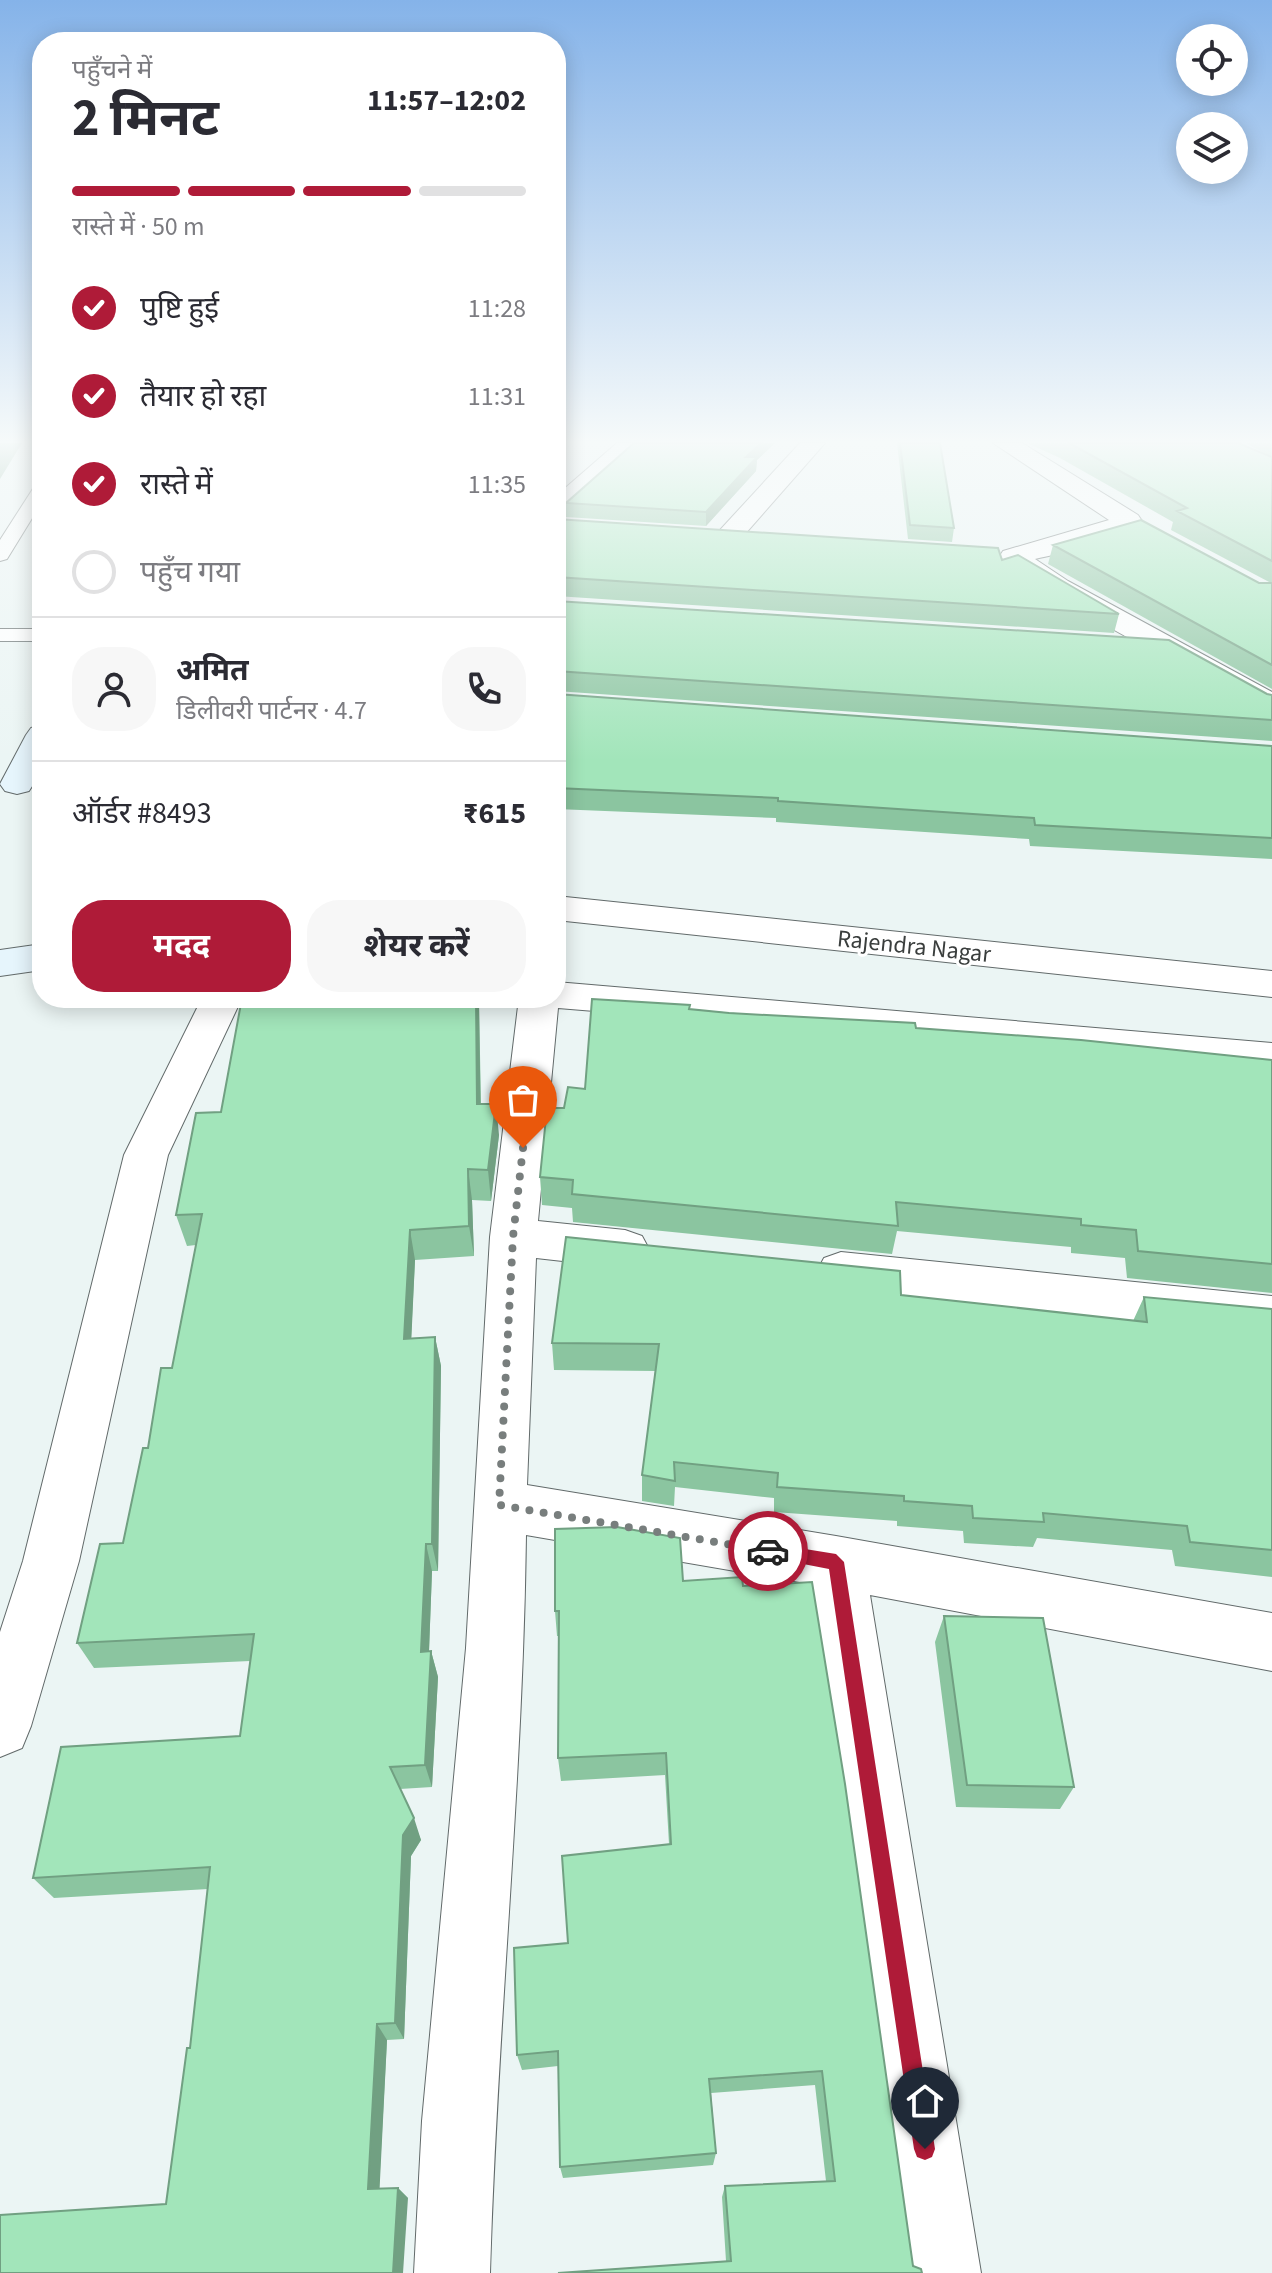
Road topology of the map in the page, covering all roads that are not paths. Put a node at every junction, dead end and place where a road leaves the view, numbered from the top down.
1 (1042, 549) edge
2 (982, 555) edge
3 (1013, 557) junction
4 (0, 635) edge
5 (32, 635) edge
6 (1109, 645) edge
7 (1172, 649) junction
8 (1272, 705) edge
9 (32, 757) edge
10 (20, 784) edge
11 (566, 909) edge
12 (32, 958) edge
13 (0, 963) edge
14 (1272, 984) edge
15 (566, 996) edge
16 (217, 1008) edge
17 (538, 1008) edge
18 (1272, 1057) edge
19 (513, 1237) junction
20 (672, 1254) edge
21 (799, 1266) edge
22 (1272, 1316) edge
23 (499, 1505) junction
24 (836, 1562) junction
25 (1272, 1642) edge
26 (0, 1726) edge
27 (452, 2273) edge
28 (943, 2273) edge

1 - 3 street
2 - 3 street
3 - 7 street
4 - 5 lane
6 - 7 street
7 - 8 street
9 - 10 main road
11 - 14 street, Rajendra Nagar
12 - 13 main road
15 - 18 street
16 - 26 street
17 - 19 street
19 - 20 street
19 - 23 street
21 - 22 street
23 - 24 street
23 - 27 street
24 - 25 street
24 - 28 street

